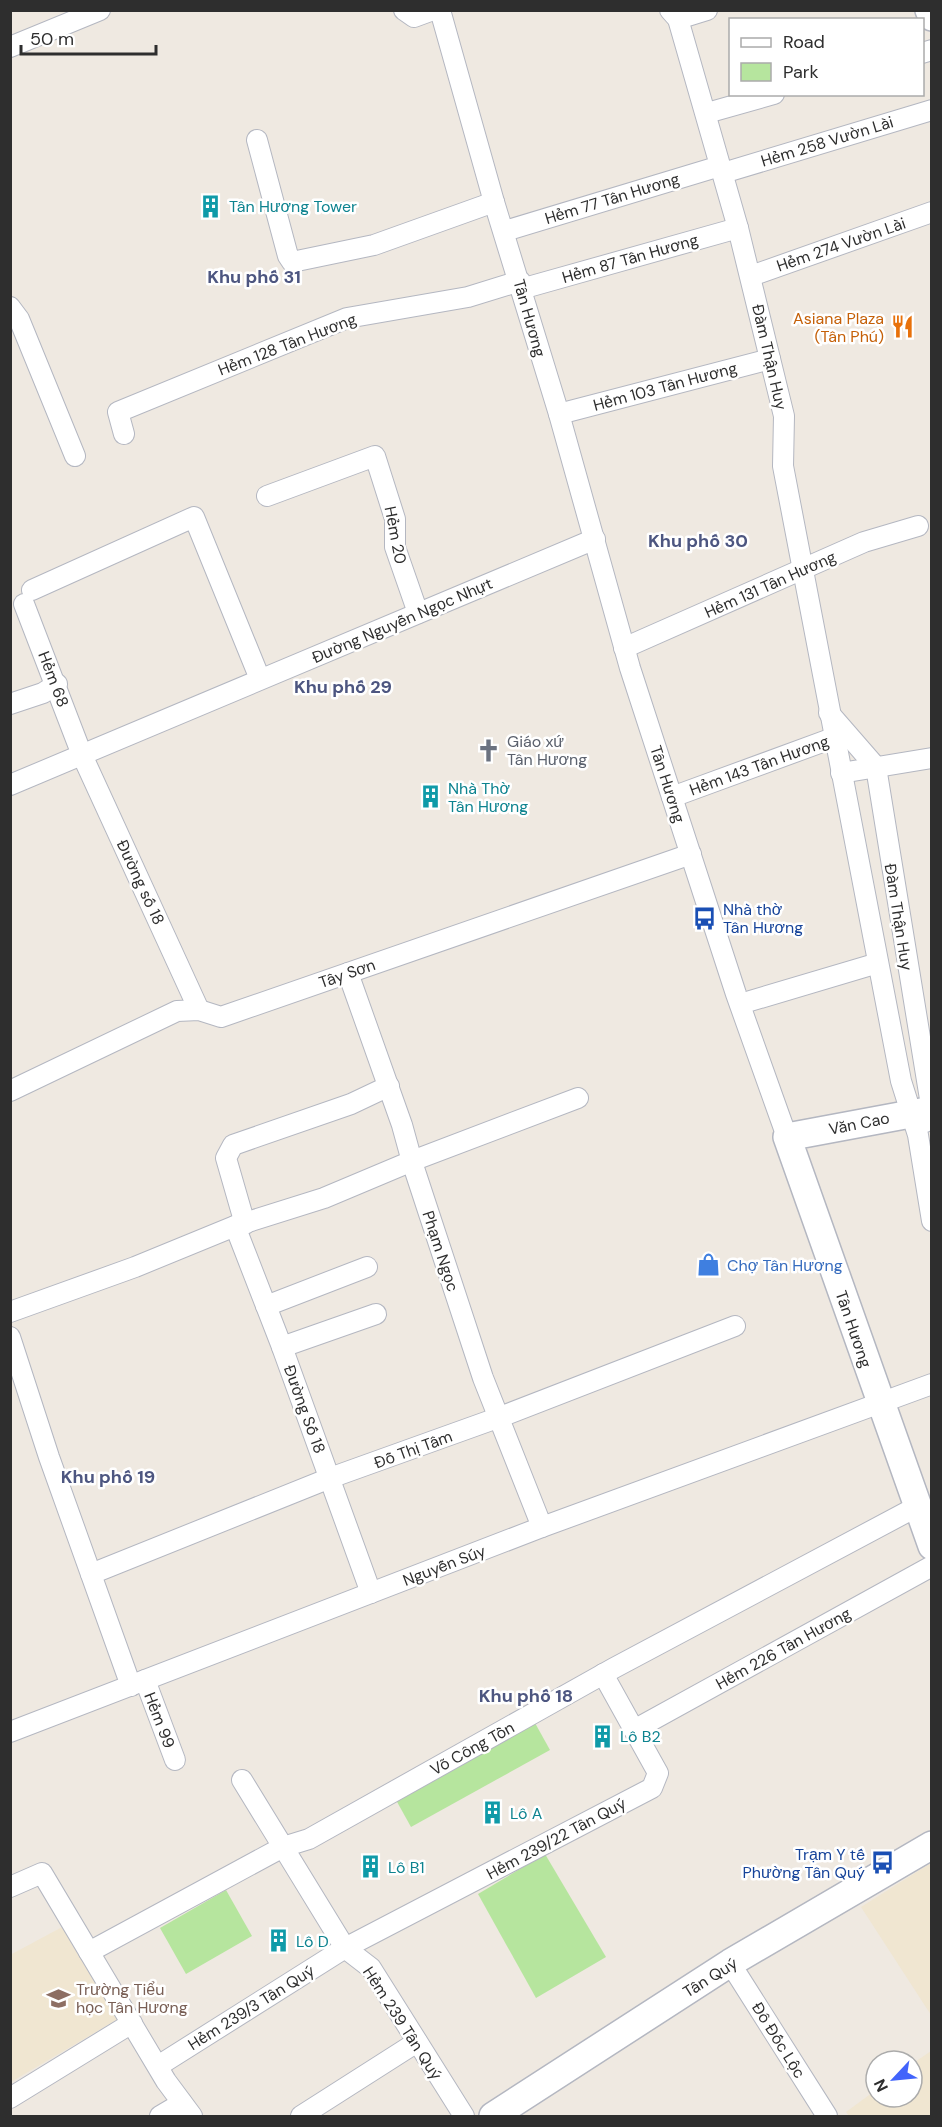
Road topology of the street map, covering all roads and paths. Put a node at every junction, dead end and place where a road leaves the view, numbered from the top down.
1 (100, 10) edge
2 (404, 10) edge
3 (433, 10) edge
4 (440, 10) edge
5 (707, 10) edge
6 (929, 10) edge
7 (676, 14) edge
8 (932, 17) edge
9 (10, 47) edge
10 (767, 96) edge
11 (932, 110) edge
12 (707, 114) junction
13 (257, 140) dead end
14 (722, 169) junction
15 (494, 202) junction
16 (932, 212) edge
17 (738, 228) junction
18 (505, 231) junction
19 (751, 276) junction
20 (520, 285) junction
21 (10, 307) edge
22 (770, 359) junction
23 (560, 414) junction
24 (124, 434) dead end
25 (75, 456) dead end
26 (267, 496) dead end
27 (918, 526) dead end
28 (595, 538) junction
29 (802, 570) junction
30 (418, 613) junction
31 (624, 648) junction
32 (260, 680) junction
33 (57, 684) junction
34 (10, 704) edge
35 (840, 735) junction
36 (82, 755) junction
37 (932, 758) edge
38 (876, 767) junction
39 (841, 773) junction
40 (10, 785) edge
41 (672, 797) junction
42 (691, 854) junction
43 (878, 963) junction
44 (348, 973) junction
45 (740, 1004) junction
46 (199, 1010) junction
47 (389, 1086) junction
48 (10, 1091) edge
49 (578, 1098) dead end
50 (923, 1117) edge
51 (787, 1137) junction
52 (411, 1161) junction
53 (932, 1221) edge
54 (240, 1225) junction
55 (367, 1267) dead end
56 (266, 1306) junction
57 (10, 1312) edge
58 (376, 1314) dead end
59 (735, 1326) dead end
60 (12, 1346) edge
61 (282, 1347) junction
62 (932, 1384) edge
63 (879, 1402) junction
64 (500, 1417) junction
65 (330, 1478) junction
66 (918, 1506) junction
67 (542, 1527) junction
68 (932, 1546) edge
69 (932, 1566) edge
70 (91, 1574) junction
71 (371, 1593) junction
72 (603, 1674) junction
73 (138, 1683) junction
74 (634, 1730) junction
75 (10, 1732) edge
76 (175, 1760) dead end
77 (242, 1780) dead end
78 (932, 1845) edge
79 (283, 1847) junction
80 (10, 1887) edge
81 (345, 1948) junction
82 (89, 1952) junction
83 (730, 1963) junction
84 (132, 2023) junction
85 (417, 2042) junction
86 (158, 2066) junction
87 (10, 2098) edge
88 (187, 2110) edge
89 (160, 2116) edge
90 (301, 2116) edge
91 (464, 2116) edge
92 (493, 2116) edge
93 (827, 2116) edge

1 - 9 street
2 - 3 street
4 - 15 street, Tân Hương
5 - 7 street
6 - 8 street
7 - 12 street, Đàm Thận Huy
10 - 12 street
11 - 14 street, Hẻm 258 Vườn Lài
12 - 14 street, Đàm Thận Huy
13 - 15 street
14 - 17 street, Đàm Thận Huy
14 - 18 street, Hẻm 77 Tân Hương
15 - 18 street, Tân Hương
16 - 19 street, Hẻm 274 Vườn Lài
17 - 19 street, Đàm Thận Huy
17 - 20 street, Hẻm 87 Tân Hương
18 - 20 street, Tân Hương
19 - 22 street, Đàm Thận Huy
20 - 23 street, Tân Hương
20 - 24 street, Hẻm 128 Tân Hương
21 - 25 street
22 - 23 street, Hẻm 103 Tân Hương
22 - 29 street, Đàm Thận Huy
23 - 28 street, Tân Hương
26 - 30 street, Hẻm 20
27 - 29 street, Hẻm 131 Tân Hương
28 - 30 street, Đường Nguyễn Ngọc Nhựt
28 - 31 street, Tân Hương
29 - 31 street, Hẻm 131 Tân Hương
29 - 35 street, Đàm Thận Huy
30 - 32 street, Đường Nguyễn Ngọc Nhựt
31 - 41 street, Tân Hương
32 - 33 street, Hẻm 68
32 - 36 street, Đường Nguyễn Ngọc Nhựt
33 - 34 street
33 - 36 street, Hẻm 68
35 - 38 street, Đàm Thận Huy
35 - 39 street, Đàm Thận Huy
35 - 41 street, Hẻm 143 Tân Hương
36 - 40 street, Đường Nguyễn Ngọc Nhựt
36 - 46 street, Đường số 18
37 - 38 street
38 - 39 street
38 - 50 street, Đàm Thận Huy
39 - 43 street, Đàm Thận Huy
41 - 42 street, Tân Hương
42 - 44 street, Tây Sơn
42 - 45 street, Tân Hương
43 - 45 street
43 - 50 street, Đàm Thận Huy
44 - 46 street, Tây Sơn
44 - 47 street, Phạm Ngọc
45 - 51 street, Tân Hương
46 - 48 street, Tây Sơn
47 - 52 street, Phạm Ngọc
47 - 54 street, Đường Số 18
49 - 52 street
50 - 51 street, Văn Cao
50 - 53 street, Đàm Thận Huy
51 - 63 street, Tân Hương
52 - 54 street
52 - 64 street, Phạm Ngọc
54 - 56 street, Đường Số 18
54 - 57 street
55 - 56 street
56 - 61 street, Đường Số 18
58 - 61 street
59 - 64 street, Đỗ Thị Tâm
60 - 70 street, Hẻm 99
61 - 65 street, Đường Số 18
62 - 63 street, Nguyễn Súy
63 - 66 street, Tân Hương
63 - 67 street, Nguyễn Súy
64 - 65 street, Đỗ Thị Tâm
64 - 67 street, Phạm Ngọc
65 - 70 street, Đỗ Thị Tâm
65 - 71 street, Đường Số 18
66 - 68 street, Tân Hương
66 - 72 street, Võ Công Tồn
67 - 71 street, Nguyễn Súy
69 - 74 street, Hẻm 226 Tân Hương
70 - 73 street, Hẻm 99
71 - 73 street, Nguyễn Súy
72 - 74 street, Hẻm 239/22 Tân Quý
72 - 79 street, Võ Công Tồn
73 - 75 street, Nguyễn Súy
73 - 76 street, Hẻm 99
74 - 81 street, Hẻm 239/22 Tân Quý
77 - 79 street, Hẻm 239 Tân Quý
78 - 83 street, Tân Quý
79 - 81 street, Hẻm 239 Tân Quý
79 - 82 street, Võ Công Tồn
80 - 82 street
81 - 85 street, Hẻm 239 Tân Quý
81 - 86 street, Hẻm 239/3 Tân Quý
82 - 84 street
83 - 92 street, Tân Quý
83 - 93 street, Đô Đốc Lộc
84 - 86 street
84 - 87 street
85 - 90 street
85 - 91 street, Hẻm 239 Tân Quý
86 - 88 street
88 - 89 street

